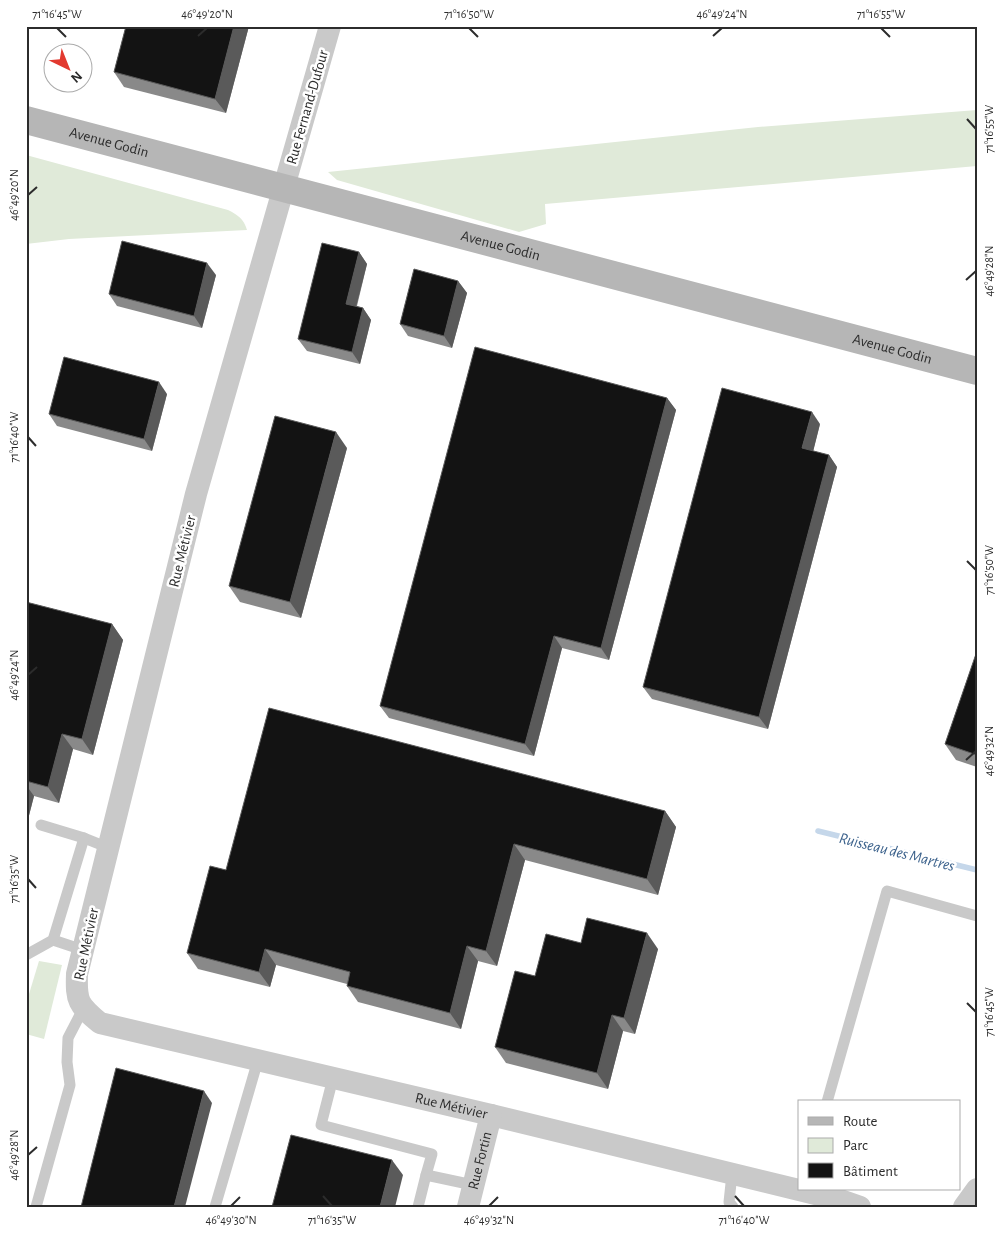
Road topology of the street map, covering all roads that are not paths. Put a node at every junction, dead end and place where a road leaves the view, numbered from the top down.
1 (330, 26) edge
2 (26, 120) edge
3 (284, 188) junction
4 (977, 371) edge
5 (41, 825) dead end
6 (84, 838) junction
7 (108, 848) junction
8 (977, 916) edge
9 (53, 940) junction
10 (83, 950) junction
11 (26, 956) edge
12 (83, 1009) junction
13 (258, 1060) junction
14 (333, 1078) junction
15 (828, 1100) edge
16 (491, 1115) junction
17 (732, 1174) junction
18 (426, 1175) junction
19 (473, 1185) junction
20 (977, 1188) edge
21 (798, 1189) edge
22 (802, 1190) edge
23 (846, 1205) edge
24 (36, 1207) edge
25 (215, 1207) edge
26 (418, 1207) edge
27 (468, 1207) edge
28 (733, 1207) edge
29 (964, 1207) edge

1 - 3 street, Rue Fernand-Dufour
2 - 3 street, Avenue Godin
3 - 4 street, Avenue Godin
3 - 7 street, Rue Métivier
5 - 6 lane
6 - 7 lane
6 - 9 lane
7 - 10 street, Rue Métivier
8 - 15 lane
9 - 10 lane
9 - 11 lane
10 - 12 street, Rue Métivier
12 - 13 street, Rue Métivier
12 - 24 lane
13 - 14 street, Rue Métivier
13 - 25 lane
14 - 16 street, Rue Métivier
14 - 18 lane
16 - 17 street, Rue Métivier
16 - 19 street, Rue Fortin
17 - 21 street, Rue Métivier
17 - 28 lane
18 - 19 lane
18 - 26 lane
19 - 27 street, Rue Fortin
20 - 29 street
22 - 23 street, Rue Métivier

